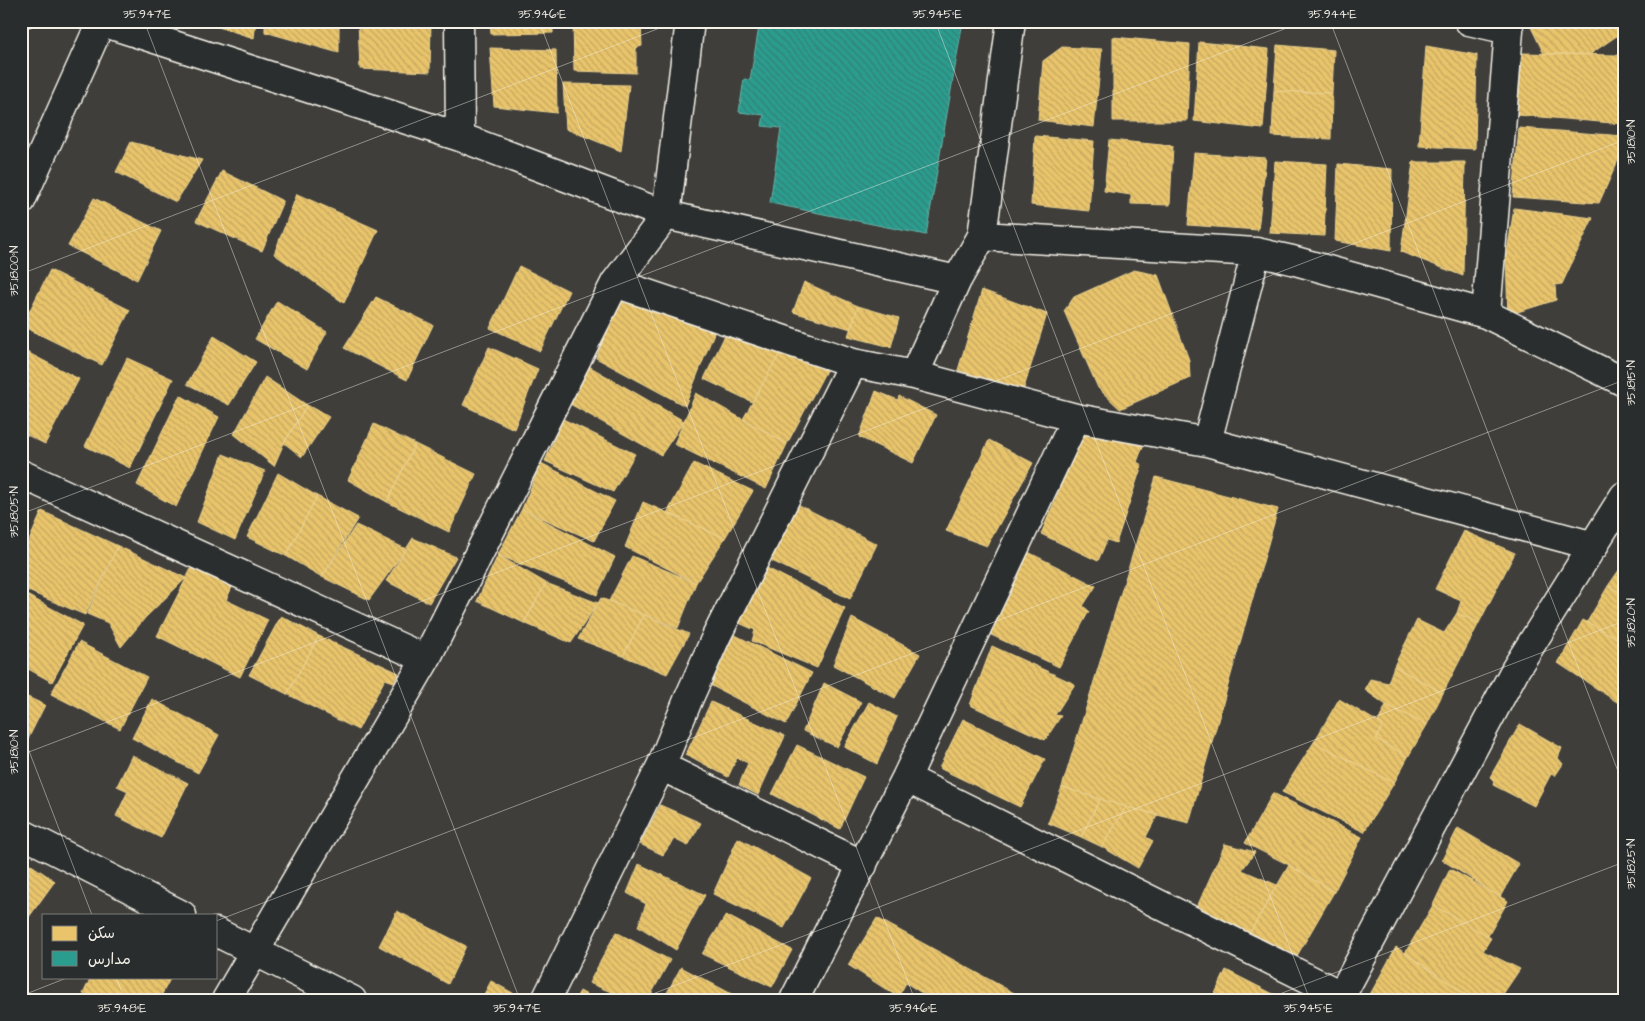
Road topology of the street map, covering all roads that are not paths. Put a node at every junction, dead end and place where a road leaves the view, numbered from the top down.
1 (459, 21) edge
2 (690, 21) edge
3 (1011, 21) edge
4 (1469, 21) edge
5 (100, 22) edge
6 (460, 137) junction
7 (21, 201) edge
8 (666, 215) junction
9 (982, 236) junction
10 (1256, 252) junction
11 (958, 280) junction
12 (615, 283) junction
13 (1486, 314) junction
14 (853, 362) junction
15 (914, 375) junction
16 (1624, 382) edge
17 (1076, 418) junction
18 (1207, 442) junction
19 (21, 474) edge
20 (1624, 496) edge
21 (1594, 546) junction
22 (426, 659) junction
23 (661, 766) junction
24 (906, 778) junction
25 (21, 833) edge
26 (863, 865) junction
27 (180, 914) edge
28 (218, 933) edge
29 (254, 952) junction
30 (1340, 997) edge
31 (226, 1000) edge
32 (352, 1000) edge
33 (546, 1000) edge
34 (794, 1000) edge

1 - 6 street
2 - 8 street
3 - 9 street
4 - 13 street
5 - 6 street
5 - 7 street
6 - 8 street
8 - 11 street
8 - 12 street
9 - 10 street
9 - 11 street
10 - 13 street
10 - 18 street
11 - 15 street
12 - 14 street
12 - 22 street
13 - 16 street
14 - 15 street
14 - 23 street
15 - 17 street
17 - 18 street
17 - 24 street
18 - 21 street
19 - 22 street
20 - 21 street
21 - 30 street
22 - 29 street
23 - 26 street
23 - 33 street
24 - 26 street
24 - 30 street
25 - 27 street
26 - 34 street
28 - 29 street
29 - 31 street
29 - 32 street

